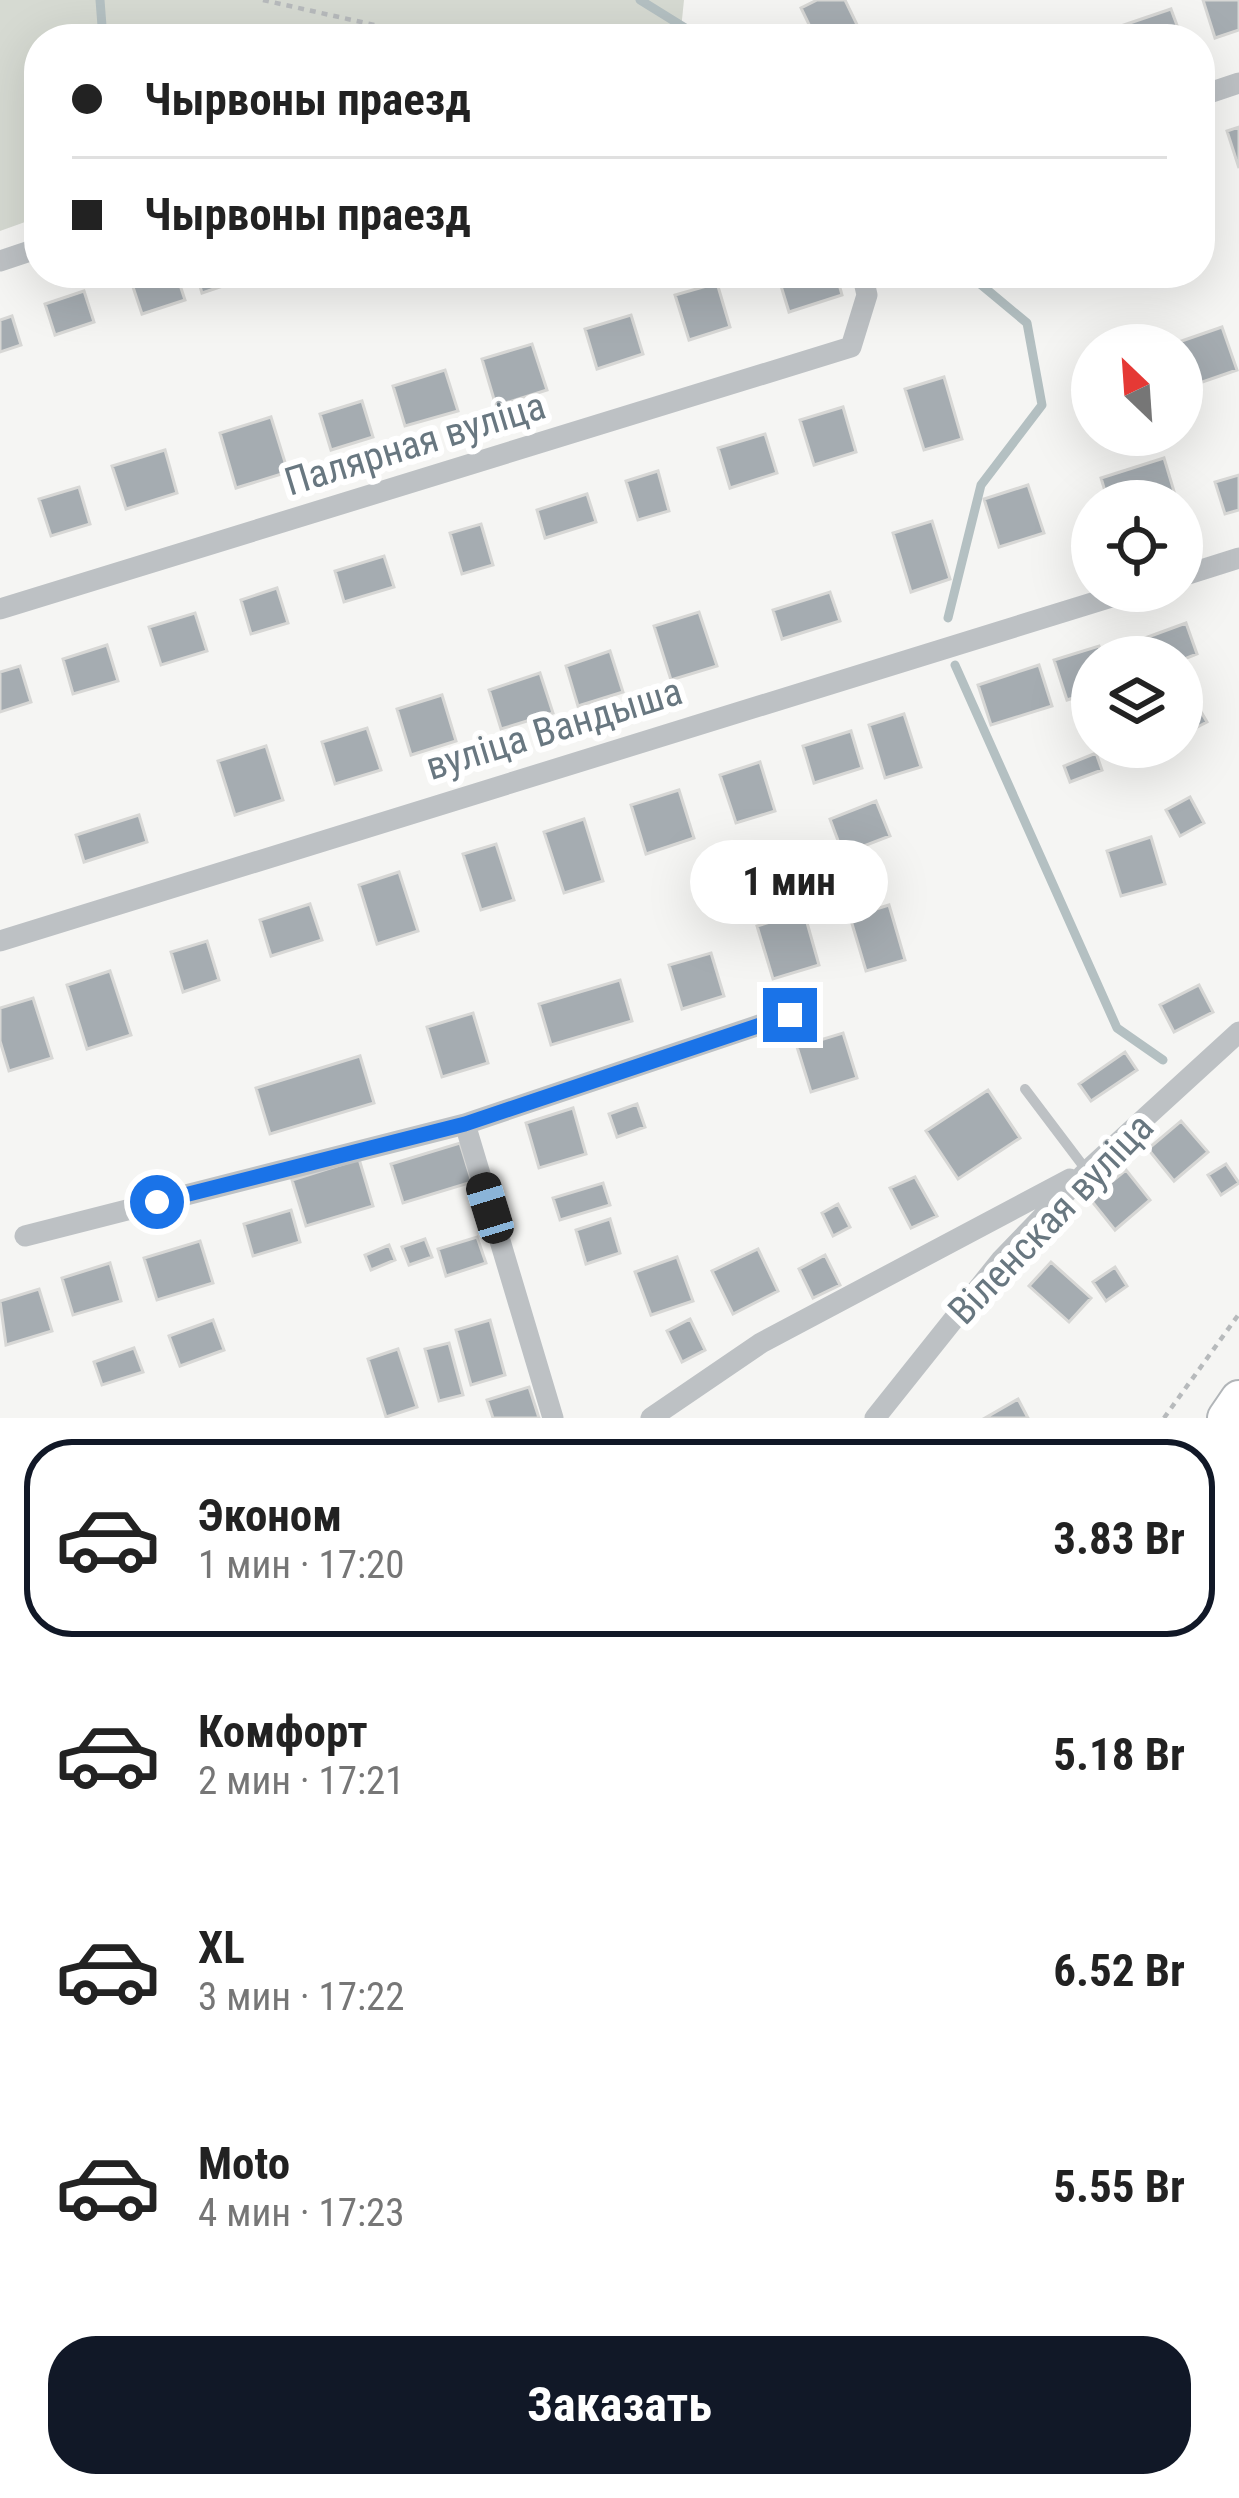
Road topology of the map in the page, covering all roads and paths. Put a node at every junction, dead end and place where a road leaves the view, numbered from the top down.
1 (262, 0) edge
2 (370, 24) edge
3 (865, 288) edge
4 (1239, 558) edge
5 (1203, 569) edge
6 (0, 609) edge
7 (1071, 610) edge
8 (0, 941) edge
9 (790, 1015) dead end
10 (1239, 1032) edge
11 (1025, 1089) dead end
12 (465, 1124) junction
13 (1087, 1171) junction
14 (974, 1227) junction
15 (25, 1236) dead end
16 (1001, 1260) junction
17 (1239, 1315) edge
18 (1239, 1399) edge
19 (553, 1418) edge
20 (651, 1418) edge
21 (875, 1418) edge
22 (1164, 1418) edge
23 (1226, 1418) edge

1 - 2 path
3 - 6 street, Палярная вуліца
4 - 5 street
7 - 8 street, вуліца Вандыша
9 - 12 street
10 - 13 street, Віленская вуліца
11 - 13 lane
12 - 15 street
12 - 19 street
13 - 14 street
13 - 16 street, Віленская вуліца
14 - 16 street
14 - 20 street
16 - 21 street, Віленская вуліца
17 - 22 path
18 - 23 main road

